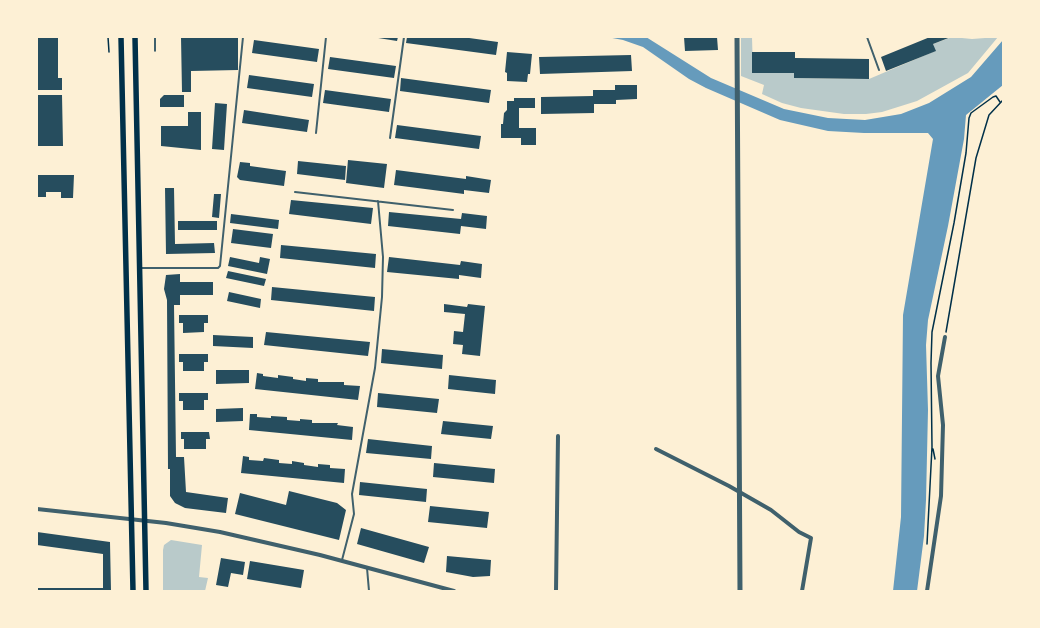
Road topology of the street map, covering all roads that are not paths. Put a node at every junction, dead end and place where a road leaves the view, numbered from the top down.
1 (121, 37) edge
2 (135, 37) edge
3 (243, 37) edge
4 (326, 37) edge
5 (404, 37) edge
6 (737, 37) edge
7 (867, 37) edge
8 (879, 70) dead end
9 (316, 133) dead end
10 (390, 138) dead end
11 (295, 192) dead end
12 (378, 202) junction
13 (453, 210) dead end
14 (140, 268) junction
15 (945, 337) road end
16 (558, 436) dead end
17 (656, 450) dead end
18 (740, 492) junction
19 (37, 509) edge
20 (132, 519) junction
21 (145, 521) junction
22 (342, 560) junction
23 (367, 567) junction
24 (133, 591) edge
25 (146, 591) edge
26 (368, 591) edge
27 (454, 591) edge
28 (556, 591) edge
29 (740, 591) edge
30 (802, 591) edge
31 (927, 591) edge

1 - 20 main road
2 - 14 main road
3 - 14 lane
4 - 9 lane
5 - 10 lane
6 - 18 street
7 - 8 lane
11 - 12 lane
12 - 13 lane
12 - 22 lane
14 - 21 main road
15 - 31 street
16 - 28 street
17 - 18 street
18 - 29 street
18 - 30 street
19 - 20 street
20 - 21 street
20 - 24 main road
21 - 22 street
21 - 25 main road
22 - 23 street
23 - 26 lane
23 - 27 street

